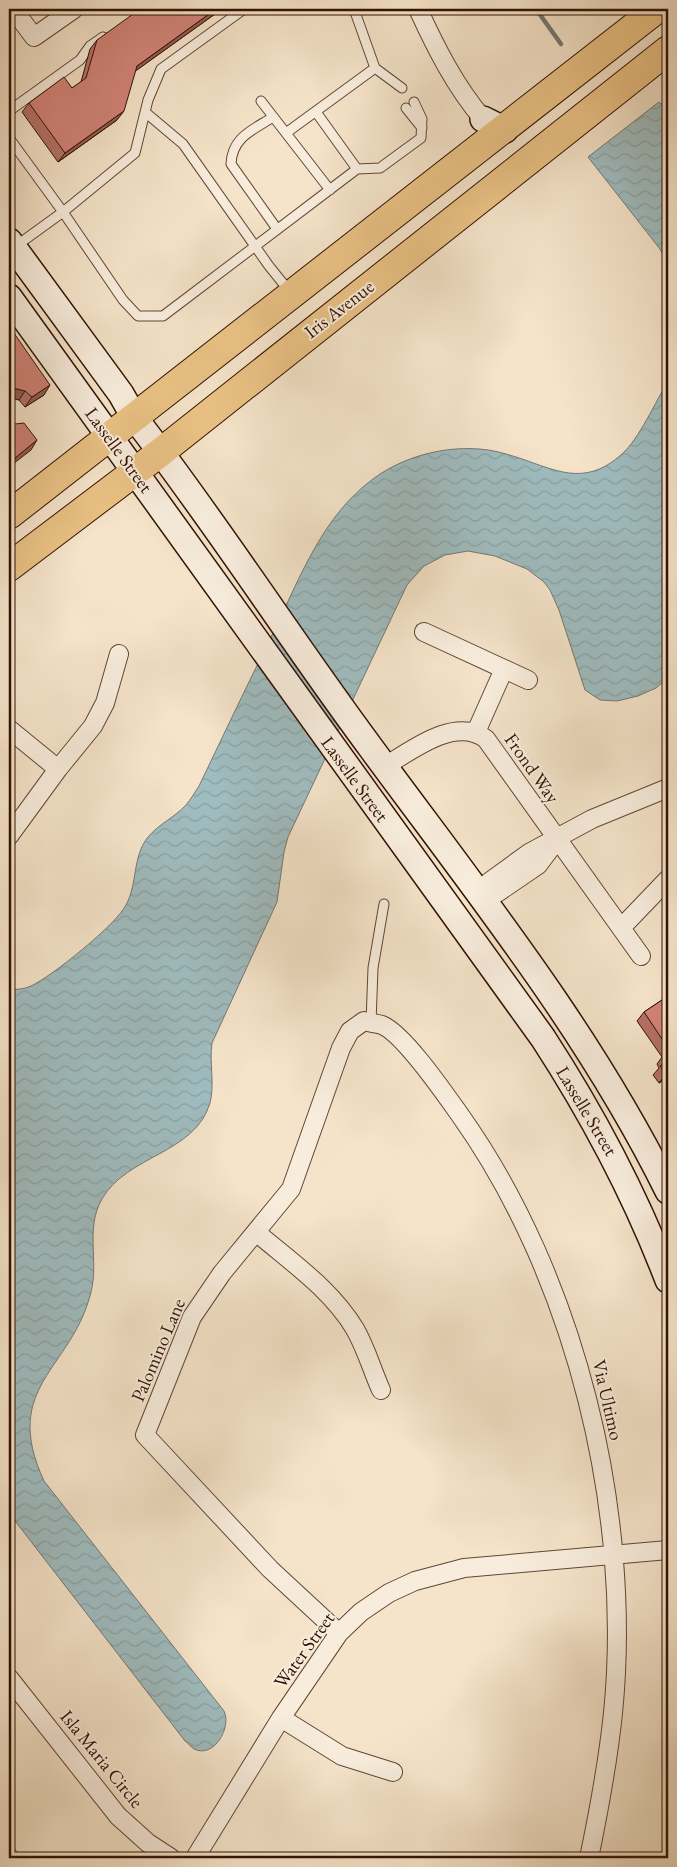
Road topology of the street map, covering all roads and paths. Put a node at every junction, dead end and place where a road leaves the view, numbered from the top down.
1 (13, 9) edge
2 (74, 9) edge
3 (244, 9) edge
4 (354, 9) edge
5 (418, 9) edge
6 (657, 9) edge
7 (112, 30) edge
8 (668, 50) edge
9 (376, 68) junction
10 (398, 91) dead end
11 (261, 101) dead end
12 (414, 102) dead end
13 (406, 108) dead end
14 (9, 111) edge
15 (145, 112) junction
16 (316, 112) junction
17 (273, 117) junction
18 (422, 128) junction
19 (493, 129) junction
20 (286, 133) junction
21 (9, 138) edge
22 (523, 163) junction
23 (357, 169) junction
24 (330, 190) junction
25 (64, 212) junction
26 (277, 229) junction
27 (10, 245) edge
28 (254, 246) junction
29 (292, 294) junction
30 (9, 297) edge
31 (134, 417) junction
32 (110, 438) junction
33 (161, 452) junction
34 (135, 470) junction
35 (9, 515) edge
36 (9, 567) edge
37 (424, 632) dead end
38 (119, 654) dead end
39 (504, 669) junction
40 (528, 680) dead end
41 (9, 729) edge
42 (476, 732) junction
43 (384, 767) junction
44 (58, 769) junction
45 (348, 769) junction
46 (668, 788) edge
47 (9, 836) edge
48 (557, 840) junction
49 (668, 878) edge
50 (478, 895) junction
51 (384, 904) dead end
52 (621, 928) junction
53 (641, 956) dead end
54 (367, 1022) junction
55 (663, 1176) edge
56 (256, 1232) junction
57 (668, 1280) edge
58 (380, 1390) dead end
59 (668, 1550) edge
60 (612, 1556) junction
61 (340, 1633) junction
62 (9, 1678) edge
63 (282, 1718) junction
64 (393, 1772) dead end
65 (171, 1858) edge
66 (195, 1858) edge
67 (589, 1858) edge

1 - 2 street
3 - 15 lane
4 - 9 lane
5 - 19 street
6 - 19 main road
7 - 14 lane
8 - 22 main road, Iris Avenue
9 - 10 lane
9 - 16 lane
11 - 17 lane
12 - 18 lane
13 - 18 lane
15 - 25 lane
15 - 28 lane
16 - 20 lane
16 - 23 lane
17 - 20 lane
17 - 26 lane
18 - 23 lane
19 - 22 main road
19 - 29 main road
20 - 24 lane
21 - 25 lane
22 - 33 main road, Iris Avenue
23 - 24 lane
24 - 26 lane
25 - 27 lane
25 - 28 lane
26 - 28 lane
27 - 31 main road, Lasselle Street
28 - 29 lane
29 - 31 main road
30 - 32 main road, Lasselle Street
31 - 32 main road
31 - 33 main road, Lasselle Street
32 - 34 main road, Lasselle Street
32 - 35 main road
33 - 34 main road, Iris Avenue
33 - 43 main road, Lasselle Street
34 - 36 main road, Iris Avenue
34 - 45 main road, Lasselle Street
37 - 39 street
38 - 44 street
39 - 40 street
39 - 42 street
41 - 44 street
42 - 43 street, Frond Way
42 - 48 street, Frond Way
43 - 50 main road, Lasselle Street
44 - 47 street
45 - 50 main road
45 - 57 main road, Lasselle Street
46 - 48 street
48 - 50 street
48 - 52 street, Frond Way
49 - 52 street
50 - 55 main road, Lasselle Street
51 - 54 lane
52 - 53 street, Frond Way
54 - 56 street, Palomino Lane
54 - 60 street, Via Ultimo
56 - 58 street
56 - 61 street, Palomino Lane
59 - 60 street, Water Street
60 - 61 street, Water Street
60 - 67 street, Via Ultimo
61 - 63 street, Water Street
62 - 65 street, Isla Maria Circle
63 - 64 street
63 - 66 street, Water Street

